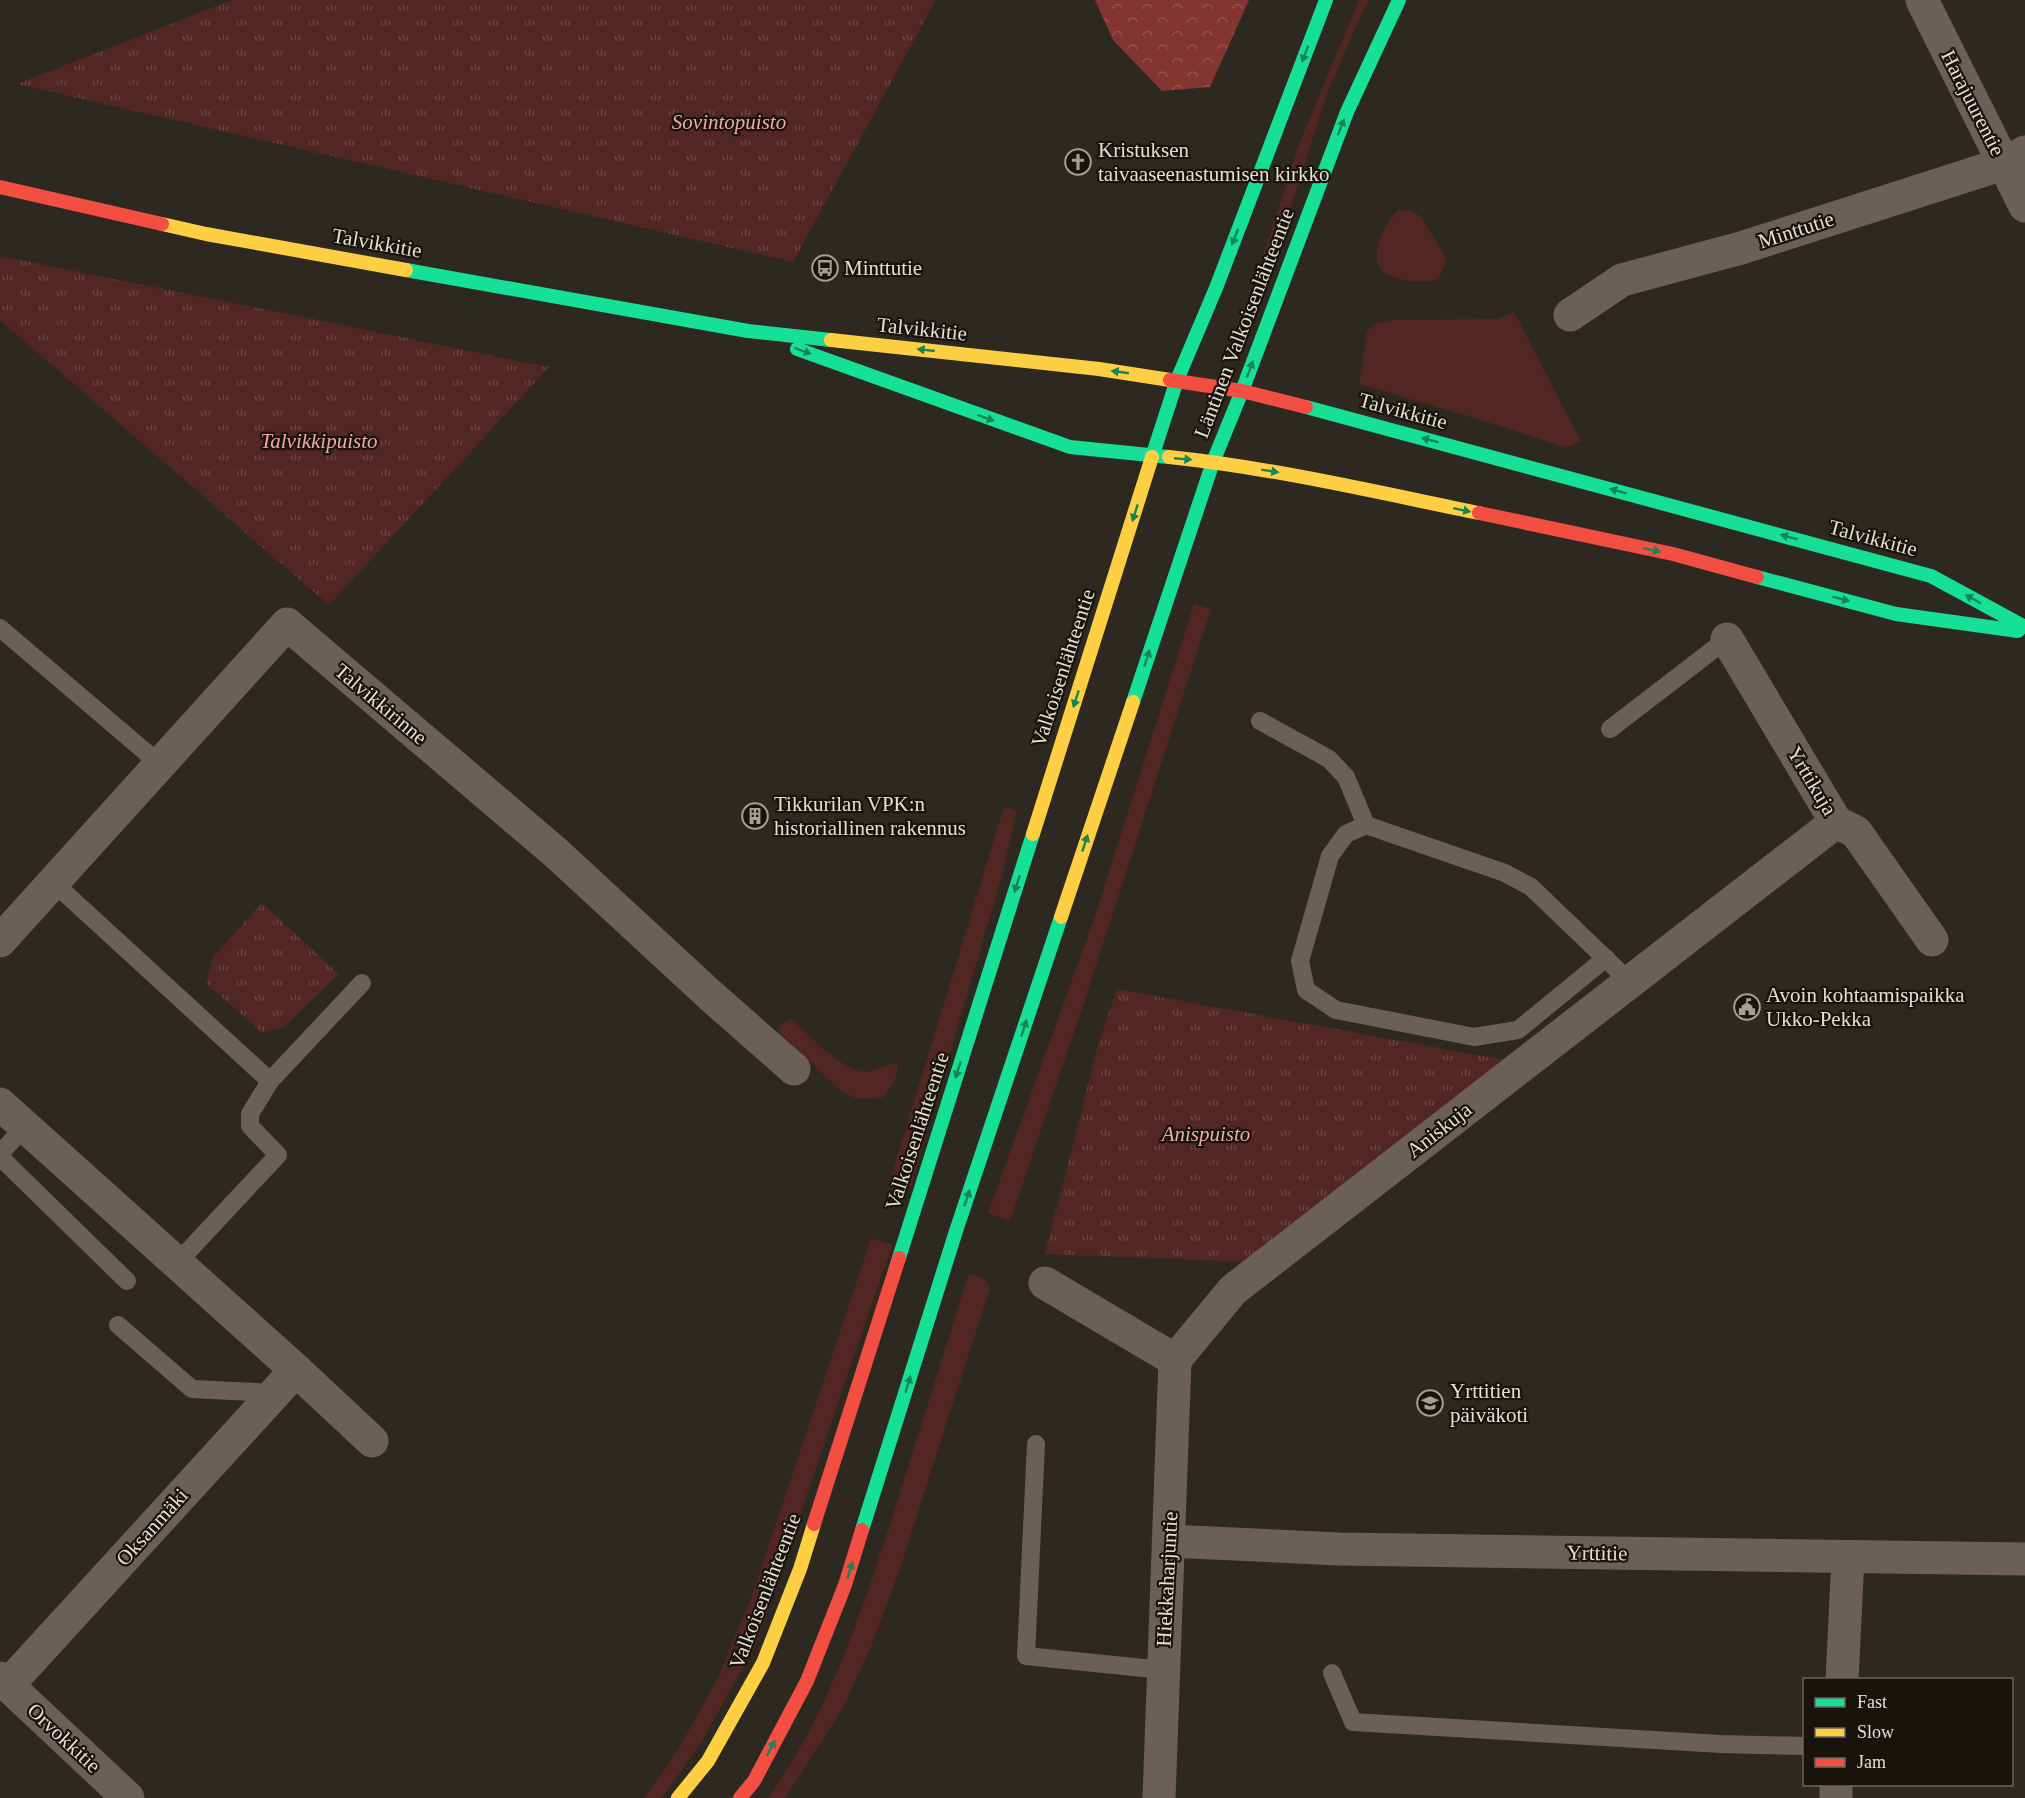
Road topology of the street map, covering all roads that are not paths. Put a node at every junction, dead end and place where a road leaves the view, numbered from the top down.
1 (1326, 0) edge
2 (1399, 0) edge
3 (1922, 0) edge
4 (2014, 158) edge
5 (0, 187) edge
6 (2025, 206) edge
7 (1570, 315) dead end
8 (748, 331) junction
9 (1177, 380) junction
10 (1242, 391) junction
11 (1152, 457) junction
12 (1213, 462) junction
13 (2025, 627) edge
14 (0, 628) edge
15 (2025, 632) edge
16 (1727, 639) joint
17 (1260, 721) dead end
18 (1610, 729) dead end
19 (161, 765) junction
20 (1836, 822) junction
21 (1366, 825) junction
22 (54, 883) junction
23 (1932, 940) dead end
24 (0, 941) edge
25 (1606, 958) junction
26 (1630, 982) junction
27 (362, 984) dead end
28 (794, 1069) dead end
29 (270, 1081) junction
30 (0, 1104) edge
31 (25, 1126) junction
32 (0, 1156) edge
33 (177, 1263) junction
34 (127, 1281) dead end
35 (1045, 1283) dead end
36 (118, 1325) dead end
37 (1175, 1360) junction
38 (296, 1370) junction
39 (274, 1393) junction
40 (372, 1441) dead end
41 (1036, 1444) dead end
42 (1169, 1541) junction
43 (1848, 1557) junction
44 (2025, 1559) edge
45 (1163, 1670) junction
46 (1332, 1672) dead end
47 (1842, 1678) edge
48 (4, 1682) edge
49 (1803, 1746) edge
50 (128, 1798) edge
51 (678, 1798) edge
52 (740, 1798) edge
53 (1159, 1798) edge

1 -> 9 main road, Läntinen Valkoisenlähteentie
10 -> 2 main road, Läntinen Valkoisenlähteentie
3 - 4 street, Harajuurentie
4 - 6 street, Harajuurentie
4 - 7 street, Minttutie
5 - 8 main road, Talvikkitie
9 -> 8 main road, Talvikkitie
8 -> 11 main road, Talvikkitie
9 - 10 main road, Talvikkitie
9 - 11 main road, Läntinen Valkoisenlähteentie
10 - 12 main road, Läntinen Valkoisenlähteentie
13 -> 10 main road, Talvikkitie
11 -> 12 main road, Talvikkitie
11 -> 51 main road, Valkoisenlähteentie
12 -> 15 main road, Talvikkitie
52 -> 12 main road
14 - 19 lane
16 - 18 lane
16 - 20 street, Yrttikuja
17 - 21 lane
19 - 22 street, Talvikkirinne
19 - 28 street, Talvikkirinne
20 - 23 street, Yrttikuja
20 - 26 street, Aniskuja
21 - 25 lane
21 - 25 lane
22 - 24 street, Talvikkirinne
22 - 29 lane
25 - 26 lane
26 - 37 street, Aniskuja
27 - 29 lane
29 - 33 lane
30 - 31 street
31 - 32 lane
31 - 33 street
32 - 34 lane
33 - 38 street
35 - 37 street
36 - 39 lane
37 - 42 street, Hiekkaharjuntie
38 - 39 street, Oksanmäki
38 - 40 street
39 - 48 street, Oksanmäki
41 - 45 lane
42 - 43 street, Yrttitie
42 - 45 street, Hiekkaharjuntie
43 - 44 street, Yrttitie
43 - 47 street
45 - 53 street, Hiekkaharjuntie
46 - 49 lane
48 - 50 street, Orvokkitie

